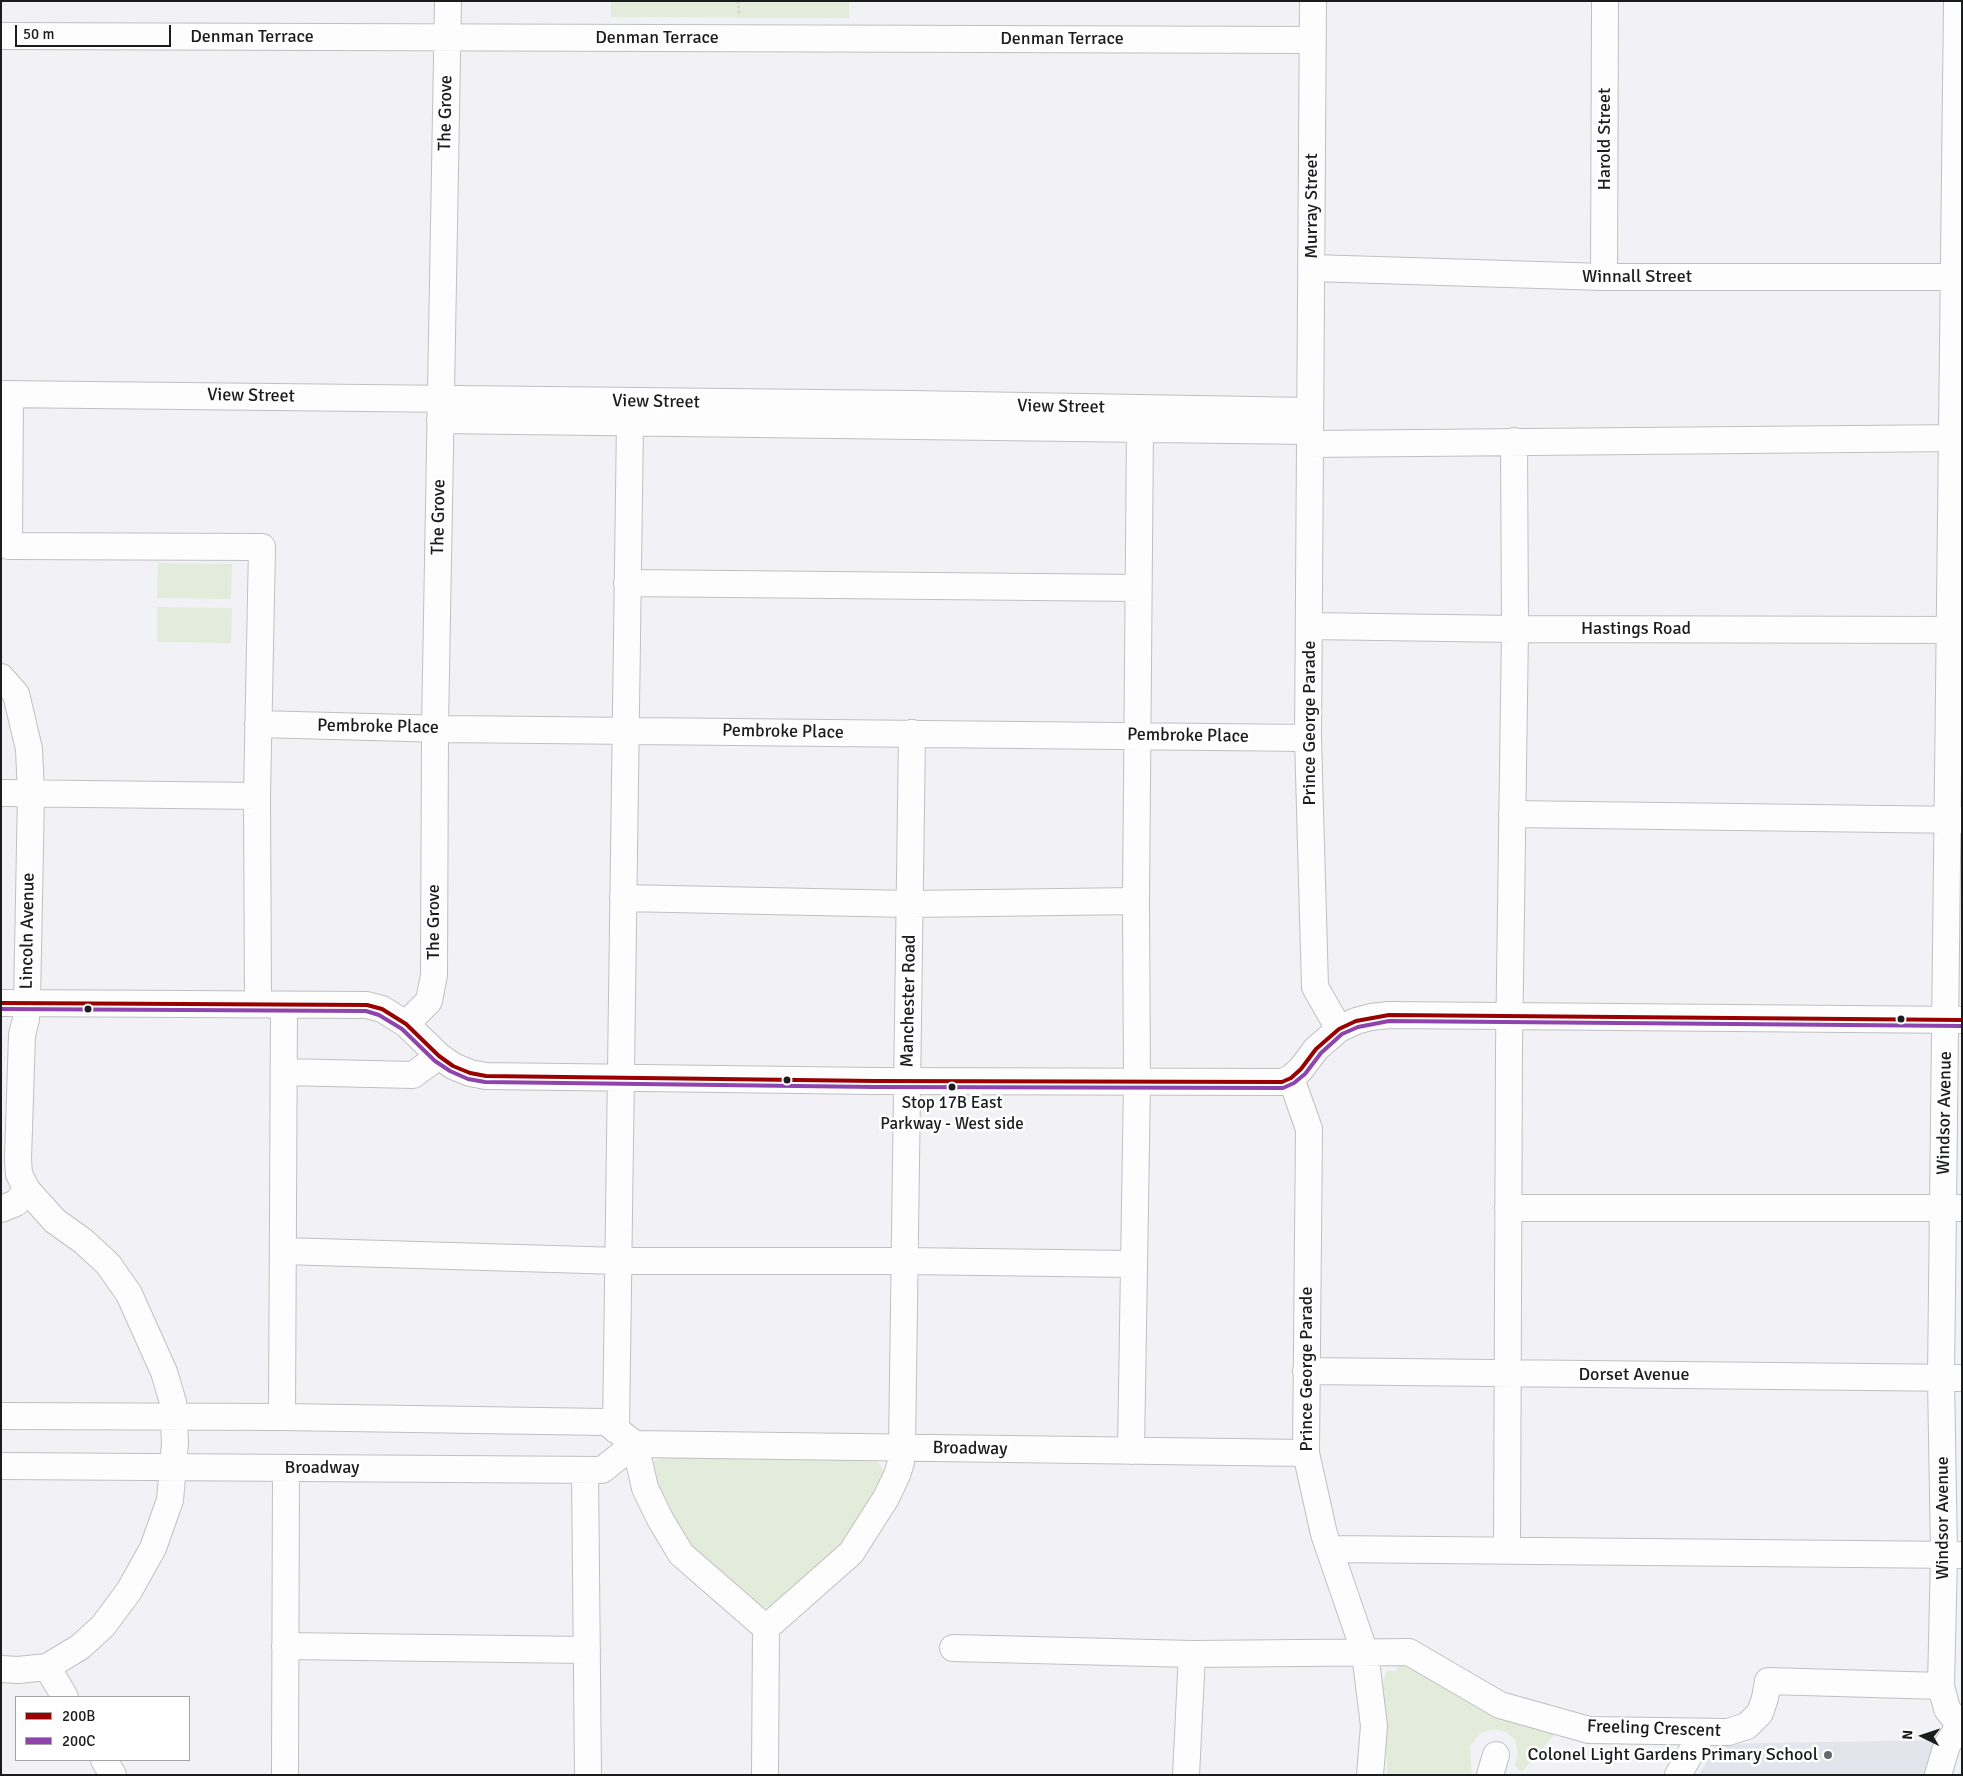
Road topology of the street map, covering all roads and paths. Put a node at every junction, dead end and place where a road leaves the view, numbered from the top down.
1 (448, 1) edge
2 (1312, 1) edge
3 (1606, 1) edge
4 (1957, 1) edge
5 (1, 36) edge
6 (447, 38) junction
7 (1312, 40) junction
8 (1312, 268) junction
9 (1604, 277) junction
10 (1957, 277) edge
11 (6, 394) edge
12 (441, 410) junction
13 (630, 422) junction
14 (1140, 428) junction
15 (1310, 429) junction
16 (1957, 438) edge
17 (1514, 441) junction
18 (627, 583) junction
19 (1138, 588) junction
20 (1310, 626) junction
21 (1515, 629) junction
22 (1955, 630) edge
23 (1, 677) edge
24 (258, 724) junction
25 (435, 728) junction
26 (627, 730) junction
27 (912, 733) junction
28 (1136, 736) junction
29 (1308, 738) junction
30 (1, 793) edge
31 (31, 793) junction
32 (257, 796) junction
33 (1512, 814) junction
34 (1955, 820) edge
35 (623, 898) junction
36 (1136, 901) junction
37 (910, 904) junction
38 (1, 1003) edge
39 (27, 1003) junction
40 (258, 1004) junction
41 (284, 1005) junction
42 (1510, 1016) junction
43 (1954, 1020) edge
44 (406, 1024) junction
45 (1339, 1029) junction
46 (439, 1056) junction
47 (284, 1072) junction
48 (622, 1078) junction
49 (1292, 1078) junction
50 (908, 1081) junction
51 (1136, 1082) junction
52 (27, 1190) junction
53 (1508, 1208) junction
54 (1953, 1208) edge
55 (1, 1209) edge
56 (283, 1251) junction
57 (620, 1261) junction
58 (905, 1261) junction
59 (1132, 1264) junction
60 (1306, 1371) junction
61 (1507, 1374) junction
62 (1951, 1378) edge
63 (1, 1416) edge
64 (174, 1416) junction
65 (282, 1417) junction
66 (625, 1437) junction
67 (902, 1449) junction
68 (1131, 1451) junction
69 (1306, 1453) junction
70 (1, 1466) edge
71 (174, 1467) junction
72 (286, 1468) junction
73 (586, 1470) junction
74 (1329, 1549) junction
75 (1507, 1550) junction
76 (1953, 1554) edge
77 (766, 1628) junction
78 (286, 1646) junction
79 (953, 1648) dead end
80 (587, 1650) junction
81 (1365, 1653) junction
82 (1192, 1654) junction
83 (47, 1667) junction
84 (1, 1669) edge
85 (1941, 1686) junction
86 (64, 1696) edge
87 (1960, 1727) edge
88 (1703, 1732) junction
89 (105, 1761) edge
90 (113, 1775) edge
91 (285, 1775) edge
92 (588, 1775) edge
93 (765, 1775) edge
94 (1186, 1775) edge
95 (1370, 1775) edge
96 (1678, 1775) edge
97 (1938, 1775) edge

1 - 6 street, The Grove
2 - 7 street, Murray Street
3 - 9 street, Harold Street
4 - 10 street, Windsor Avenue
5 - 6 street, Denman Terrace
6 - 7 street, Denman Terrace
6 - 12 street, The Grove
7 - 8 street, Murray Street
8 - 9 street, Winnall Street
8 - 15 street, Murray Street
9 - 10 street, Winnall Street
10 - 16 street, Windsor Avenue
11 - 12 street, View Street
11 - 24 street
12 - 13 street, View Street
12 - 15 street, View Street
12 - 25 street, The Grove
13 - 14 street, View Street
13 - 18 street
14 - 15 street, View Street
14 - 19 street
15 - 17 street
15 - 20 street, Prince George Parade
16 - 17 street
16 - 22 street, Windsor Avenue
17 - 21 street
18 - 19 street
18 - 26 street
19 - 28 street
20 - 21 street, Hastings Road
20 - 29 street, Prince George Parade
21 - 22 street, Hastings Road
21 - 33 street
22 - 34 street, Windsor Avenue
23 - 31 street, Lincoln Avenue
24 - 25 street, Pembroke Place
24 - 32 street
25 - 26 street, Pembroke Place
25 - 44 street, The Grove
26 - 27 street, Pembroke Place
26 - 35 street
27 - 28 street, Pembroke Place
27 - 37 street, Manchester Road
28 - 29 street, Pembroke Place
28 - 36 street
29 - 45 street, Prince George Parade
30 - 31 street
31 - 32 street
31 - 39 street, Lincoln Avenue
32 - 40 street
33 - 34 street
33 - 42 street
34 - 43 street, Windsor Avenue
35 - 37 street
35 - 48 street
36 - 37 street
36 - 51 street
37 - 50 street, Manchester Road
38 - 39 street
39 - 40 street
39 - 52 street, Lincoln Avenue
40 - 41 street
41 - 44 street
41 - 47 street
42 - 43 street
42 - 45 street
42 - 53 street
43 - 54 street, Windsor Avenue
44 - 46 street
45 - 49 street
46 - 47 street
46 - 48 street
47 - 56 street
48 - 50 street
48 - 57 street
49 - 51 street
49 - 60 street, Prince George Parade
50 - 51 street
50 - 58 street, Manchester Road
51 - 59 street
52 - 55 street
52 - 64 street
53 - 54 street
53 - 61 street
54 - 62 street, Windsor Avenue
56 - 57 street
56 - 65 street
57 - 58 street
57 - 66 street
58 - 59 street
58 - 67 street, Manchester Road
59 - 68 street
60 - 61 street, Dorset Avenue
60 - 69 street, Prince George Parade
61 - 62 street, Dorset Avenue
61 - 75 street
62 - 76 street, Windsor Avenue
63 - 64 street, Broadway
64 - 65 street, Broadway
64 - 71 street
65 - 66 street, Broadway
66 - 67 street, Broadway
66 - 73 street, Broadway
66 - 77 street
67 - 68 street, Broadway
67 - 77 street, Manchester Road
68 - 69 street, Broadway
69 - 74 street, Prince George Parade
70 - 71 street, Broadway
71 - 72 street, Broadway
71 - 83 street
72 - 73 street, Broadway
72 - 78 street
73 - 80 street
74 - 75 street
74 - 81 street, Prince George Parade
75 - 76 street
76 - 85 street, Windsor Avenue
77 - 93 street
78 - 80 street
78 - 91 street
79 - 82 street, Freeling Crescent
80 - 92 street
81 - 82 street, Freeling Crescent
81 - 88 street, Freeling Crescent
81 - 95 street, Prince George Parade
82 - 94 street
83 - 84 street
83 - 86 street
85 - 87 street
85 - 88 street, Freeling Crescent
87 - 97 street
88 - 96 street
89 - 90 street

